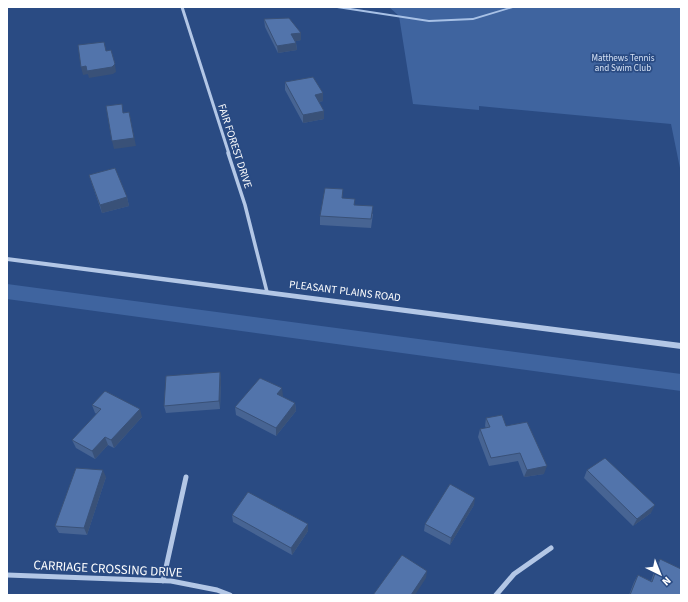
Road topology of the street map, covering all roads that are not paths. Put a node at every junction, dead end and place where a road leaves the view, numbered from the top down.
1 (182, 7) edge
2 (7, 259) edge
3 (267, 292) junction
4 (681, 346) edge
5 (186, 477) dead end
6 (551, 548) dead end
7 (7, 575) edge
8 (163, 581) junction
9 (230, 595) edge
10 (496, 595) edge

1 - 3 street, FAIR FOREST DRIVE
2 - 3 street, PLEASANT PLAINS ROAD
3 - 4 street, PLEASANT PLAINS ROAD
5 - 8 street
6 - 10 street
7 - 8 street, CARRIAGE CROSSING DRIVE
8 - 9 street, CARRIAGE CROSSING DRIVE

